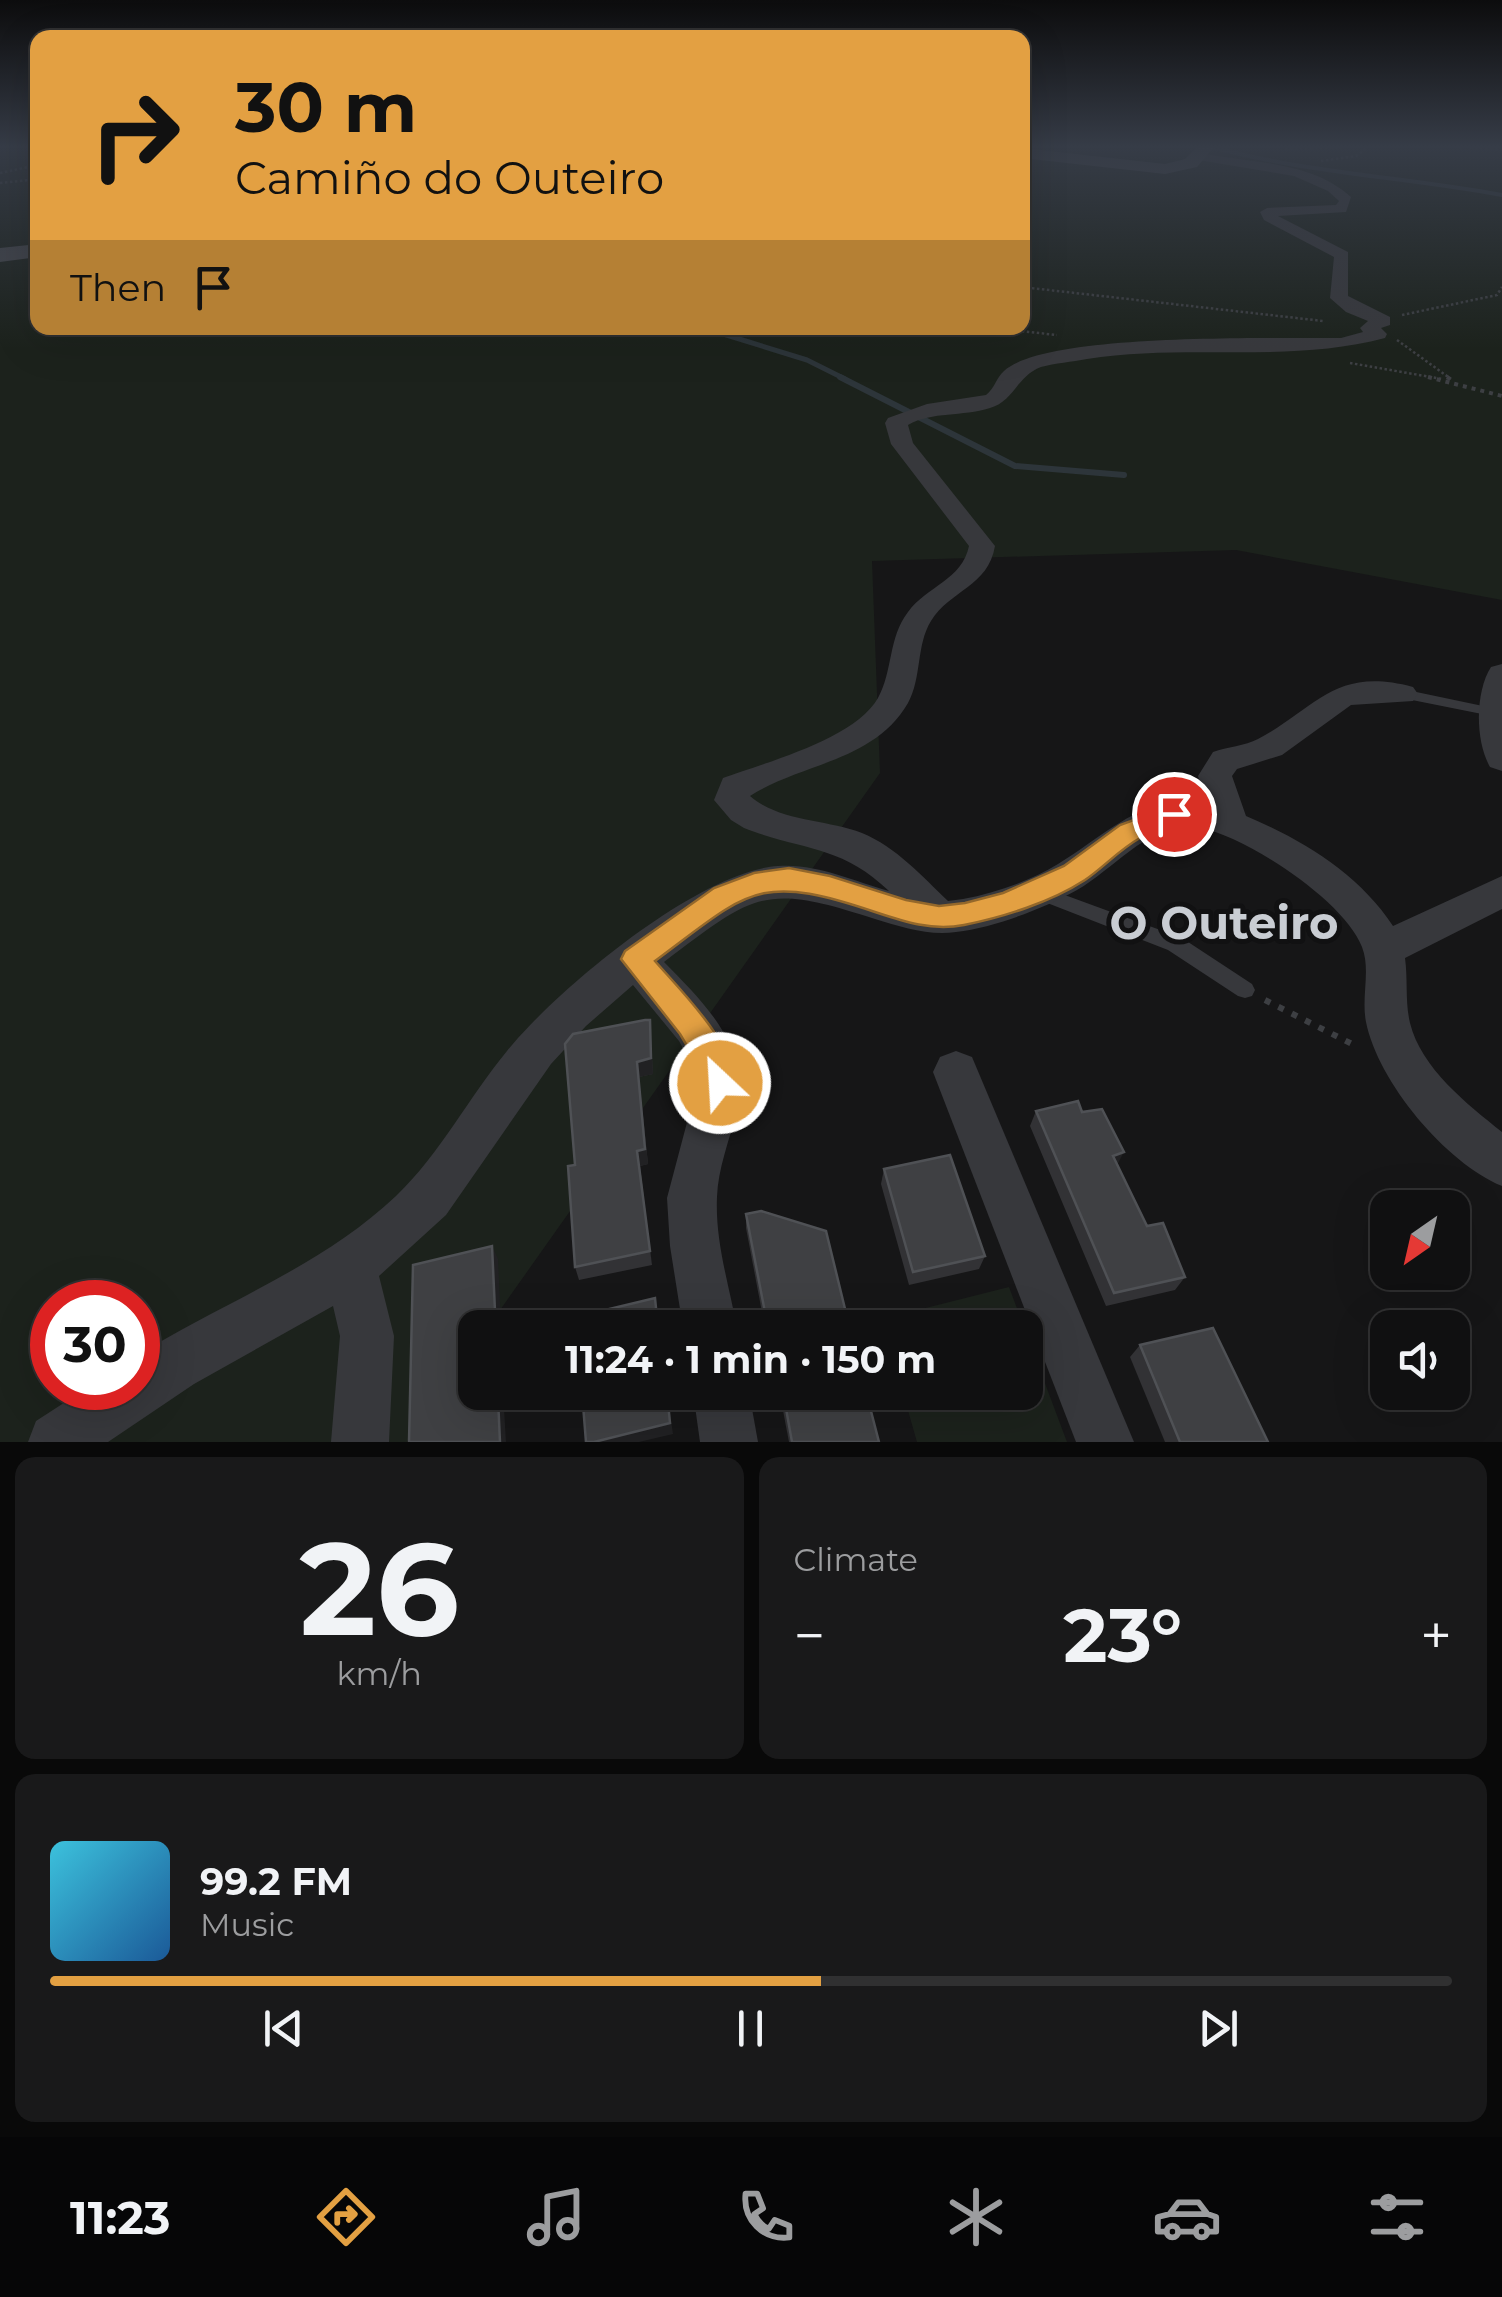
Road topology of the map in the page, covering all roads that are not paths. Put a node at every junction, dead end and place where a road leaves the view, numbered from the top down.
1 (1268, 214) edge
2 (30, 251) edge
3 (0, 255) edge
4 (1502, 674) edge
5 (1402, 694) joint
6 (1498, 714) junction
7 (1502, 759) edge
8 (1232, 826) junction
9 (1034, 891) junction
10 (1502, 891) edge
11 (939, 918) junction
12 (1384, 950) junction
13 (636, 959) junction
14 (1245, 990) road end
15 (956, 1072) dead end
16 (1502, 1162) edge
17 (350, 1266) junction
18 (708, 1310) edge
19 (724, 1410) edge
20 (57, 1442) edge
21 (360, 1442) edge
22 (730, 1442) edge
23 (1105, 1442) edge

1 - 11 street
2 - 3 street
4 - 6 street
5 - 6 lane
5 - 8 street
6 - 7 street
8 - 9 street
8 - 12 street
9 - 11 street
9 - 14 lane
10 - 12 street
11 - 13 street
12 - 16 street
13 - 17 street
13 - 18 street
15 - 23 street
17 - 20 street
17 - 21 street
19 - 22 street

